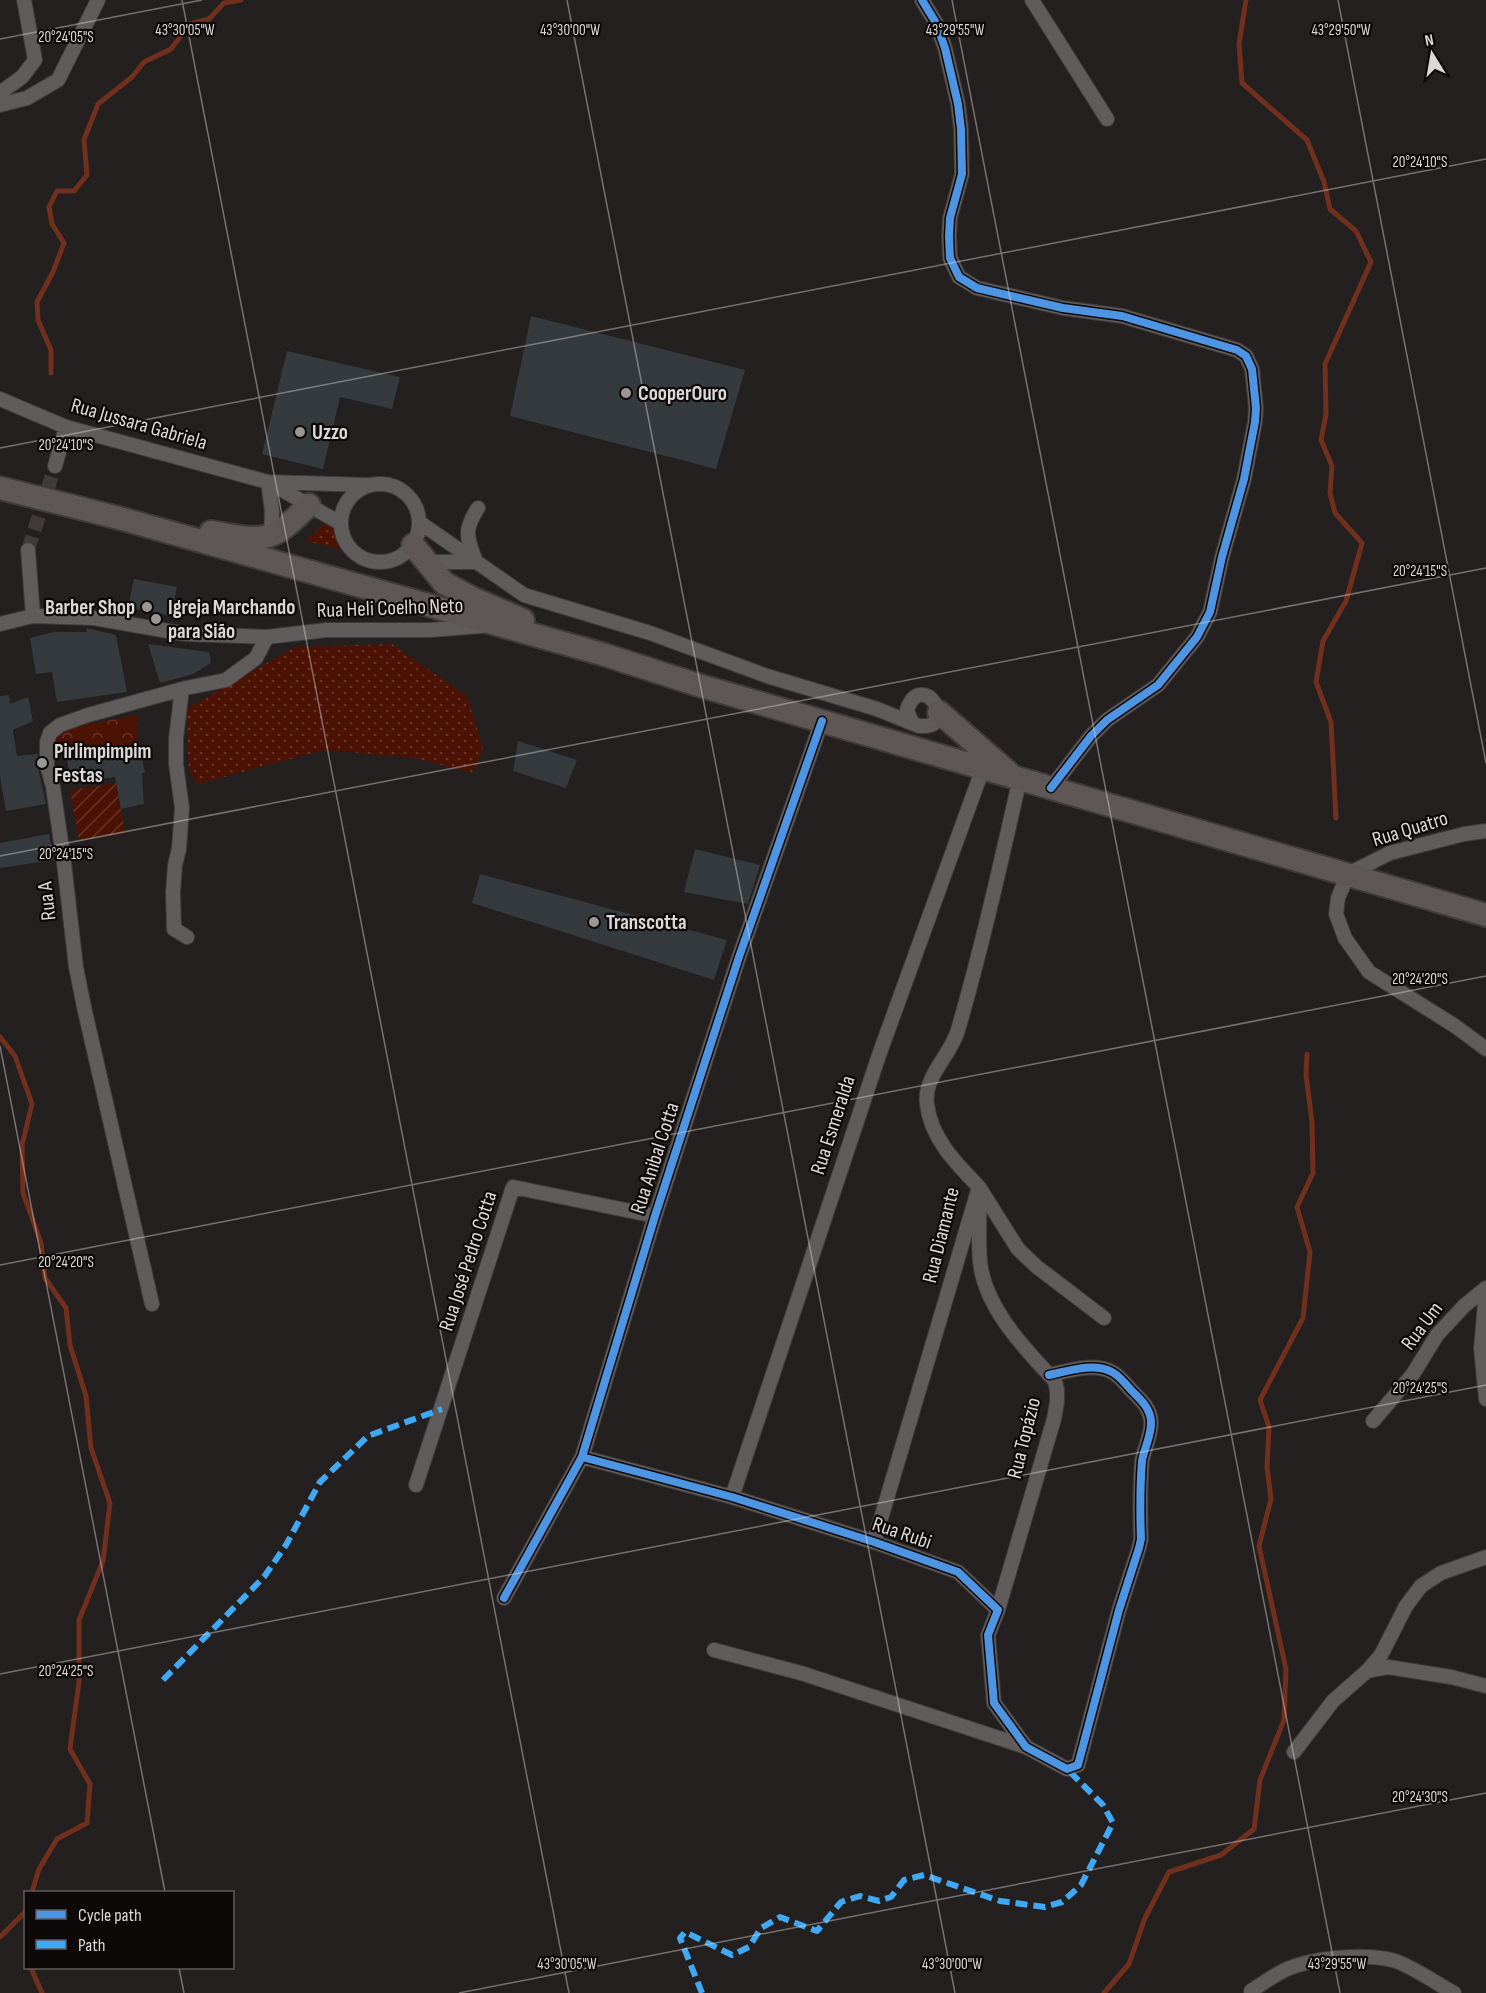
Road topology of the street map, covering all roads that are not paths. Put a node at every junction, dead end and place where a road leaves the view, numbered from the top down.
1 (24, 0) edge
2 (98, 0) edge
3 (922, 0) edge
4 (1032, 0) edge
5 (0, 93) edge
6 (0, 105) edge
7 (1107, 119) dead end
8 (0, 399) edge
9 (66, 427) junction
10 (55, 466) tunnel mouth
11 (268, 482) junction
12 (367, 485) junction
13 (0, 488) edge
14 (309, 505) junction
15 (478, 508) dead end
16 (119, 518) junction
17 (419, 522) junction
18 (340, 523) junction
19 (270, 535) junction
20 (28, 550) tunnel mouth
21 (420, 554) junction
22 (476, 562) junction
23 (365, 588) junction
24 (464, 593) junction
25 (33, 616) junction
26 (0, 624) edge
27 (495, 625) junction
28 (267, 637) junction
29 (602, 654) junction
30 (182, 689) junction
31 (909, 704) junction
32 (877, 709) junction
33 (939, 712) junction
34 (822, 721) junction
35 (912, 723) junction
36 (983, 768) junction
37 (1016, 777) junction
38 (1051, 788) junction
39 (1486, 831) edge
40 (1348, 874) junction
41 (1486, 915) edge
42 (188, 937) dead end
43 (1473, 1040) junction
44 (1486, 1049) edge
45 (1486, 1059) edge
46 (979, 1187) junction
47 (656, 1216) junction
48 (1486, 1290) edge
49 (152, 1304) dead end
50 (1104, 1318) dead end
51 (1049, 1375) junction
52 (1486, 1399) edge
53 (1372, 1421) dead end
54 (582, 1457) junction
55 (416, 1485) dead end
56 (732, 1497) junction
57 (874, 1542) junction
58 (1486, 1557) edge
59 (504, 1598) dead end
60 (998, 1610) junction
61 (714, 1650) dead end
62 (1367, 1671) junction
63 (1486, 1686) edge
64 (1026, 1747) junction
65 (1294, 1752) dead end
66 (1251, 1991) dead end
67 (1454, 1993) edge

1 - 5 street
2 - 6 street
3 - 38 street
4 - 7 street
8 - 9 street, Rua Jussara Gabriela
9 - 10 street
9 - 11 street, Rua Jussara Gabriela
11 - 12 street, Rua Jussara Gabriela
11 - 14 street, Rua Jussara Gabriela
11 - 19 street
12 - 17 street
12 - 18 street
13 - 16 main road
14 - 18 street, Rua Jussara Gabriela
14 - 19 main road
15 - 22 street
16 - 19 main road
16 - 23 main road
17 - 21 street
17 - 22 street
18 - 21 street
20 - 25 street
21 - 22 street
21 - 24 main road
22 - 32 street
23 - 24 main road
23 - 27 main road
24 - 29 main road
25 - 26 street, Rua Heli Coelho Neto
25 - 28 street, Rua Heli Coelho Neto
27 - 28 street, Rua Heli Coelho Neto
27 - 29 main road
28 - 30 street, Rua A
29 - 34 main road
30 - 42 street
30 - 49 street, Rua A
31 - 32 street
31 - 33 street
31 - 35 street
32 - 35 street
33 - 35 street
33 - 37 main road
34 - 36 main road
34 - 47 street, Rua Anibal Cotta
36 - 37 main road
36 - 56 street, Rua Esmeralda
37 - 38 main road
37 - 46 street, Rua Diamante
38 - 40 main road
39 - 40 street, Rua Quatro
40 - 41 main road
40 - 43 street
43 - 44 street
43 - 45 street
46 - 50 street
46 - 51 street, Rua Topázio
46 - 57 street, Rua Diamante
47 - 54 street, Rua Anibal Cotta
47 - 55 street, Rua José Pedro Cotta
48 - 52 street
48 - 53 street, Rua Um
51 - 60 street, Rua Topázio
51 - 64 street
54 - 56 street, Rua Rubi
54 - 59 street, Rua Anibal Cotta
56 - 57 street, Rua Rubi
57 - 60 street, Rua Rubi
58 - 62 street
60 - 64 street
61 - 64 street
62 - 63 street
62 - 65 street
66 - 67 street

